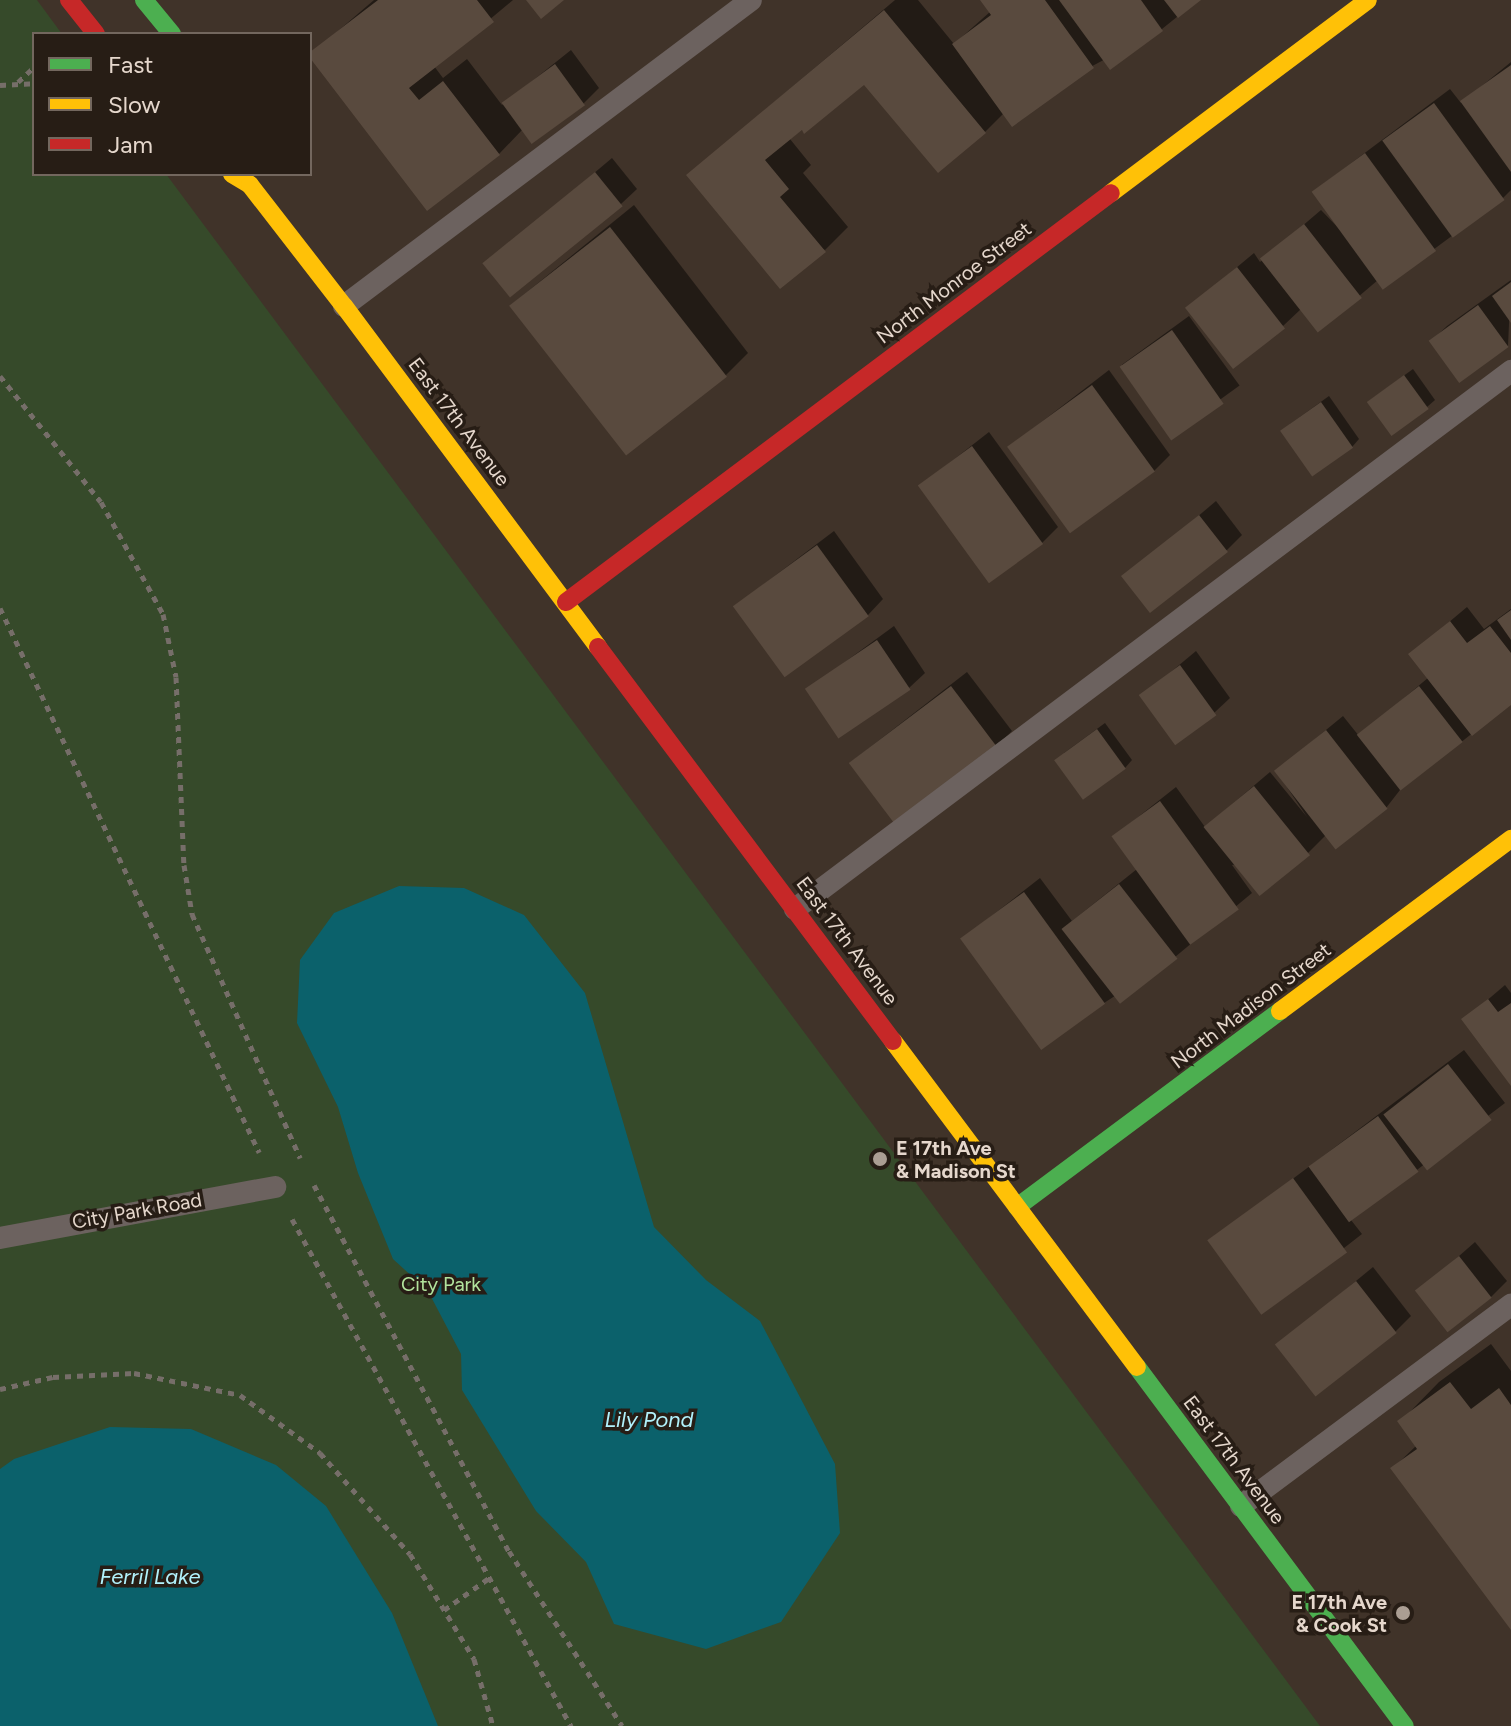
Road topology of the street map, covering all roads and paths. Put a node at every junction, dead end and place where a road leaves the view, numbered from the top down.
1 (69, 0) edge
2 (144, 0) edge
3 (751, 0) edge
4 (1368, 0) edge
5 (94, 32) edge
6 (170, 32) edge
7 (32, 69) edge
8 (17, 83) junction
9 (32, 83) edge
10 (0, 85) edge
11 (248, 180) edge
12 (344, 306) junction
13 (1511, 371) edge
14 (0, 376) edge
15 (566, 602) junction
16 (0, 608) edge
17 (1511, 839) edge
18 (795, 909) junction
19 (302, 1162) dead end
20 (310, 1176) dead end
21 (275, 1187) junction
22 (1017, 1207) junction
23 (0, 1238) edge
24 (1511, 1305) edge
25 (0, 1389) edge
26 (1241, 1506) junction
27 (489, 1578) junction
28 (444, 1610) junction
29 (493, 1726) edge
30 (571, 1726) edge
31 (622, 1726) edge
32 (1405, 1726) edge

1 - 5 main road
2 - 6 main road
3 - 12 lane
4 - 15 main road, North Monroe Street
7 - 8 path
8 - 9 path
8 - 10 path
11 - 12 main road, East 17th Avenue
12 - 15 main road, East 17th Avenue
13 - 18 lane
14 - 19 path
15 - 18 main road, East 17th Avenue
16 - 21 path
17 - 22 main road, North Madison Street
18 - 22 main road, East 17th Avenue
20 - 31 path
21 - 23 lane, City Park Road
21 - 27 path
22 - 26 main road, East 17th Avenue
24 - 26 lane
25 - 28 path
26 - 32 main road, East 17th Avenue
27 - 28 path
27 - 30 path
28 - 29 path

